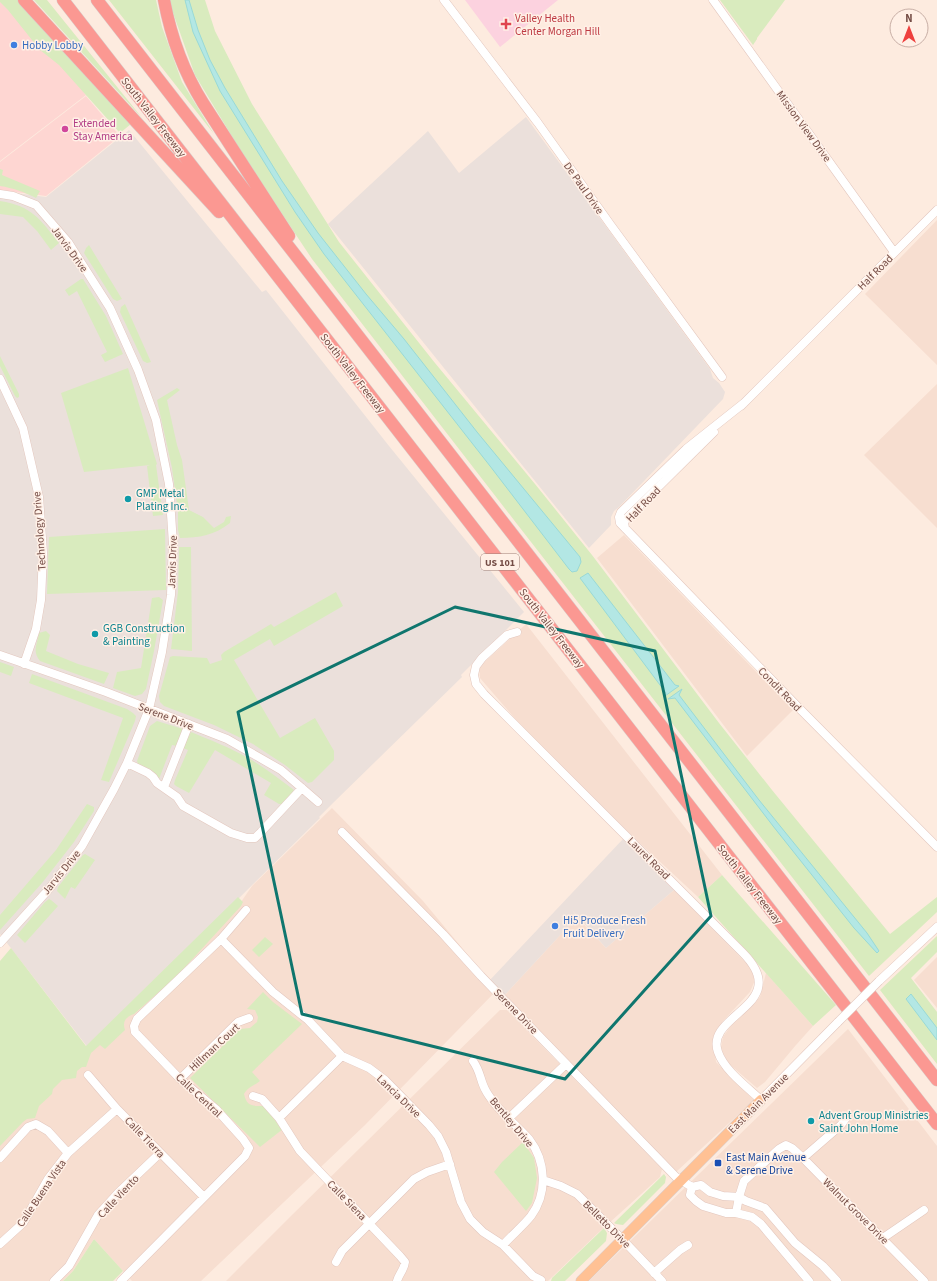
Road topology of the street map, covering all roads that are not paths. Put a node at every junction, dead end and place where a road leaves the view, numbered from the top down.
1 (24, 0) edge
2 (63, 0) edge
3 (97, 0) edge
4 (164, 0) edge
5 (444, 0) edge
6 (713, 0) edge
7 (0, 194) edge
8 (937, 210) edge
9 (894, 252) junction
10 (301, 263) junction
11 (274, 272) junction
12 (722, 377) dead end
13 (0, 379) edge
14 (624, 528) joint
15 (516, 632) dead end
16 (0, 655) edge
17 (24, 664) junction
18 (149, 709) junction
19 (189, 724) junction
20 (127, 763) junction
21 (164, 787) junction
22 (302, 788) junction
23 (318, 802) dead end
24 (342, 832) dead end
25 (937, 847) edge
26 (246, 910) dead end
27 (937, 927) edge
28 (220, 939) junction
29 (0, 943) edge
30 (249, 1018) dead end
31 (342, 1056) junction
32 (473, 1061) dead end
33 (566, 1064) junction
34 (88, 1075) dead end
35 (180, 1079) junction
36 (937, 1080) edge
37 (253, 1096) dead end
38 (761, 1100) junction
39 (117, 1109) junction
40 (279, 1118) junction
41 (509, 1118) junction
42 (846, 1118) dead end
43 (937, 1124) edge
44 (68, 1153) junction
45 (160, 1153) junction
46 (0, 1158) edge
47 (803, 1158) junction
48 (450, 1164) junction
49 (543, 1180) junction
50 (681, 1181) junction
51 (692, 1188) junction
52 (204, 1197) junction
53 (739, 1197) junction
54 (924, 1210) dead end
55 (736, 1213) junction
56 (370, 1224) junction
57 (883, 1238) junction
58 (622, 1239) junction
59 (0, 1244) edge
60 (503, 1245) junction
61 (688, 1245) dead end
62 (336, 1262) dead end
63 (654, 1273) junction
64 (541, 1280) edge
65 (54, 1281) edge
66 (120, 1281) edge
67 (398, 1281) edge
68 (581, 1281) edge
69 (662, 1281) edge
70 (809, 1281) edge
71 (837, 1281) edge
72 (924, 1281) edge

1 - 11 highway
2 - 11 highway, South Valley Freeway / US 101
3 - 10 highway, US 101
4 - 10 highway
5 - 12 street, De Paul Drive
6 - 9 street, Mission View Drive
7 - 18 street, Jarvis Drive
8 - 9 street, Half Road
9 - 14 street, Half Road
10 - 36 highway, US 101
11 - 43 highway, South Valley Freeway / US 101
13 - 17 street, Technology Drive
14 - 25 street, Condit Road
15 - 38 street, Laurel Road
16 - 17 street, Serene Drive
17 - 18 street, Serene Drive
18 - 19 street, Serene Drive
18 - 20 street, Jarvis Drive
19 - 21 street
19 - 22 street, Serene Drive
20 - 21 street
20 - 29 street, Jarvis Drive
21 - 22 street
22 - 23 street, Serene Drive
24 - 33 street, Serene Drive
26 - 28 street, Calle Central
27 - 38 street, East Main Avenue, bridge
28 - 31 street, Lancia Drive
28 - 35 street, Calle Central
30 - 35 street, Hillman Court
31 - 40 street
31 - 48 street, Lancia Drive
32 - 41 street, Bentley Drive
33 - 41 street
33 - 50 street, Serene Drive
34 - 39 street, Calle Tierra
35 - 52 street, Calle Central
37 - 40 street, Calle Siena
38 - 50 main road, East Main Avenue
39 - 44 street, Calle Buena Vista
39 - 45 street, Calle Tierra
40 - 56 street, Calle Siena
41 - 49 street, Bentley Drive
42 - 47 street
44 - 46 street
44 - 59 street, Calle Buena Vista
45 - 52 street, Calle Tierra
45 - 65 street, Calle Viento
47 - 53 street, Walnut Grove Drive
47 - 57 street, Walnut Grove Drive
48 - 56 street
48 - 60 street, Lancia Drive
49 - 58 street, Belletto Drive
49 - 60 street, Bentley Drive
50 - 51 street, Serene Drive
50 - 58 main road, East Main Avenue
51 - 53 street, Serene Drive
51 - 55 street
52 - 66 street, Calle Central
53 - 55 street
53 - 71 street, Serene Drive
54 - 57 street
55 - 70 street
56 - 62 street
56 - 67 street, Calle Siena
57 - 72 street, Walnut Grove Drive
58 - 63 street, Belletto Drive
58 - 68 main road, East Main Avenue
60 - 64 street, Lancia Drive
61 - 63 street
63 - 69 street, Belletto Drive

